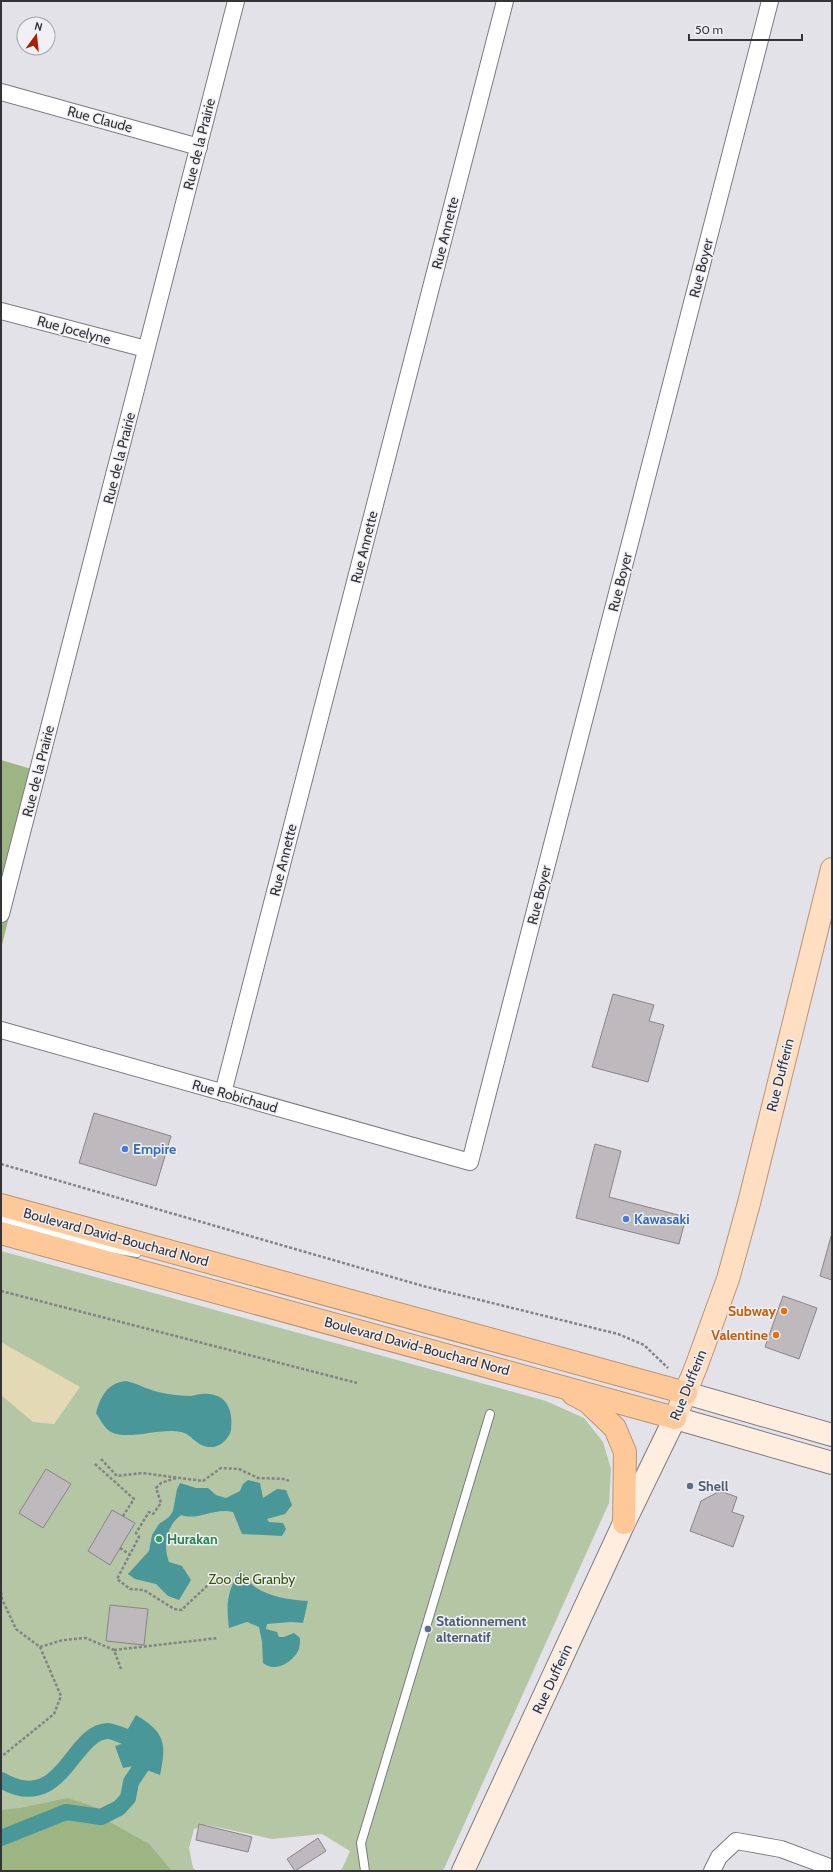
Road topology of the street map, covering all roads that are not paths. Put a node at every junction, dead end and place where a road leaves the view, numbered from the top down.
1 (236, 1) edge
2 (505, 1) edge
3 (770, 1) edge
4 (1, 92) edge
5 (199, 146) junction
6 (1, 311) edge
7 (146, 349) junction
8 (832, 869) edge
9 (1, 914) edge
10 (1, 1030) edge
11 (223, 1092) junction
12 (470, 1162) joint
13 (1, 1205) edge
14 (1, 1218) edge
15 (1, 1233) edge
16 (260, 1276) junction
17 (551, 1383) junction
18 (686, 1393) junction
19 (490, 1414) dead end
20 (675, 1418) junction
21 (832, 1435) edge
22 (832, 1463) edge
23 (624, 1523) junction
24 (832, 1868) edge
25 (365, 1871) edge
26 (463, 1871) edge
27 (712, 1871) edge

1 - 5 street, Rue de la Prairie
2 - 11 street, Rue Annette
3 - 12 street, Rue Boyer
4 - 5 street, Rue Claude
5 - 7 street, Rue de la Prairie
6 - 7 street, Rue Jocelyne
7 - 9 street, Rue de la Prairie
8 - 18 main road, Rue Dufferin
10 - 11 street, Rue Robichaud
11 - 12 street, Rue Robichaud
13 - 16 highway, Boulevard David-Bouchard Nord
14 - 16 lane
15 - 17 highway, Boulevard David-Bouchard Nord
16 - 18 highway, Boulevard David-Bouchard Nord
17 - 20 highway, Boulevard David-Bouchard Nord
17 - 23 highway
18 - 20 main road, Rue Dufferin
18 - 21 main road, Boulevard David-Bouchard Nord
19 - 25 lane
20 - 22 main road, Boulevard David-Bouchard Nord
20 - 23 main road, Rue Dufferin
23 - 26 main road, Rue Dufferin
24 - 27 street

